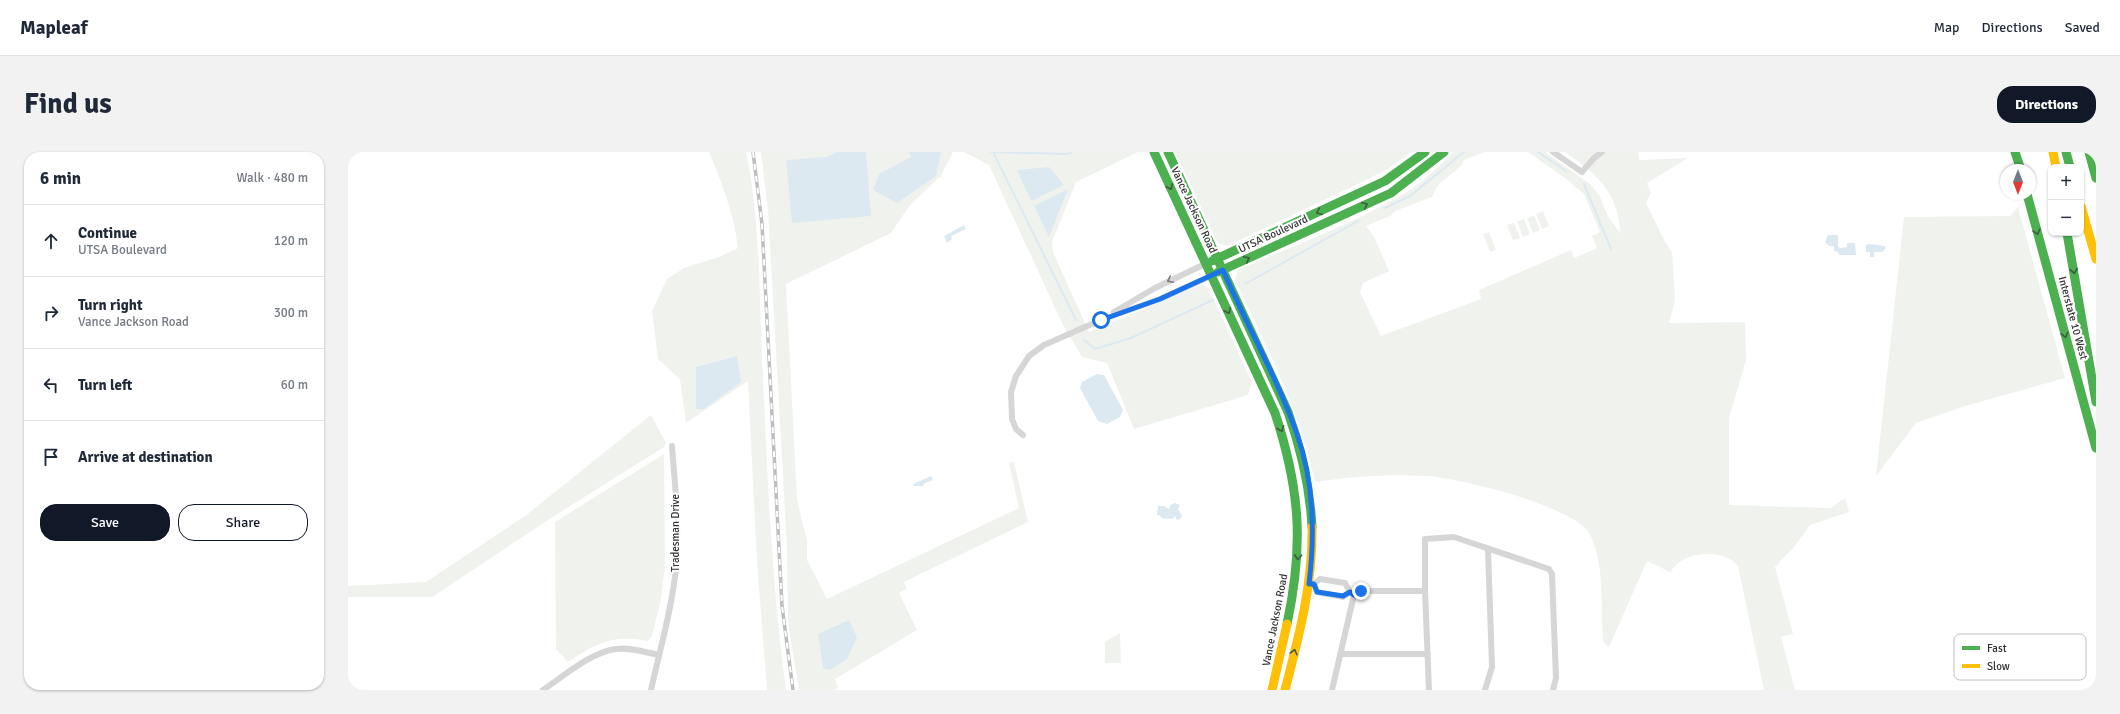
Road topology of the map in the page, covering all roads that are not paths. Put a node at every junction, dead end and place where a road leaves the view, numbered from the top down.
1 (1154, 152) edge
2 (1168, 152) edge
3 (1425, 152) edge
4 (1444, 152) edge
5 (1554, 152) edge
6 (1602, 152) edge
7 (2015, 152) edge
8 (2053, 152) edge
9 (2066, 152) edge
10 (2089, 152) edge
11 (2019, 164) edge
12 (2055, 164) edge
13 (2069, 164) edge
14 (2096, 178) edge
15 (2029, 200) edge
16 (2084, 217) edge
17 (2068, 236) edge
18 (1217, 258) junction
19 (2096, 259) edge
20 (1205, 264) junction
21 (1223, 270) junction
22 (1211, 276) junction
23 (1101, 320) junction
24 (2096, 402) edge
25 (1023, 435) dead end
26 (672, 446) dead end
27 (2096, 448) edge
28 (1488, 549) junction
29 (1337, 582) junction
30 (1312, 584) junction
31 (1425, 591) junction
32 (1352, 594) junction
33 (1336, 595) junction
34 (1340, 654) junction
35 (1428, 654) junction
36 (659, 655) junction
37 (543, 690) edge
38 (651, 690) edge
39 (1272, 690) edge
40 (1285, 690) edge
41 (1332, 690) edge
42 (1429, 690) edge
43 (1485, 690) edge
44 (1553, 690) edge

1 -> 20 main road, Vance Jackson Road
2 - 18 main road, Vance Jackson Road
3 -> 18 main road, UTSA Boulevard
21 -> 4 main road, UTSA Boulevard
5 - 6 street
7 - 11 main road
8 - 12 main road
9 - 13 main road
10 - 14 main road
15 -> 27 main road, Interstate 10 West
16 - 19 main road
17 -> 24 main road
18 - 20 main road, UTSA Boulevard
18 - 21 main road, Vance Jackson Road
20 - 22 main road, Vance Jackson Road
20 -> 23 street, UTSA Boulevard
21 - 22 main road, UTSA Boulevard
21 - 30 main road, Vance Jackson Road
22 - 23 street, UTSA Boulevard
22 -> 39 main road, Vance Jackson Road
23 - 25 street, UTSA Boulevard
26 - 36 street, Tradesman Drive
28 - 31 street
28 - 43 street
28 - 44 street
29 - 30 street
29 - 32 street
29 - 33 street
30 - 33 street
40 -> 30 main road, Vance Jackson Road
31 - 32 street
31 - 35 street
32 - 33 street
32 - 34 street
34 - 35 street
34 - 41 street
35 - 42 street
36 - 37 street
36 - 38 street, Tradesman Drive

